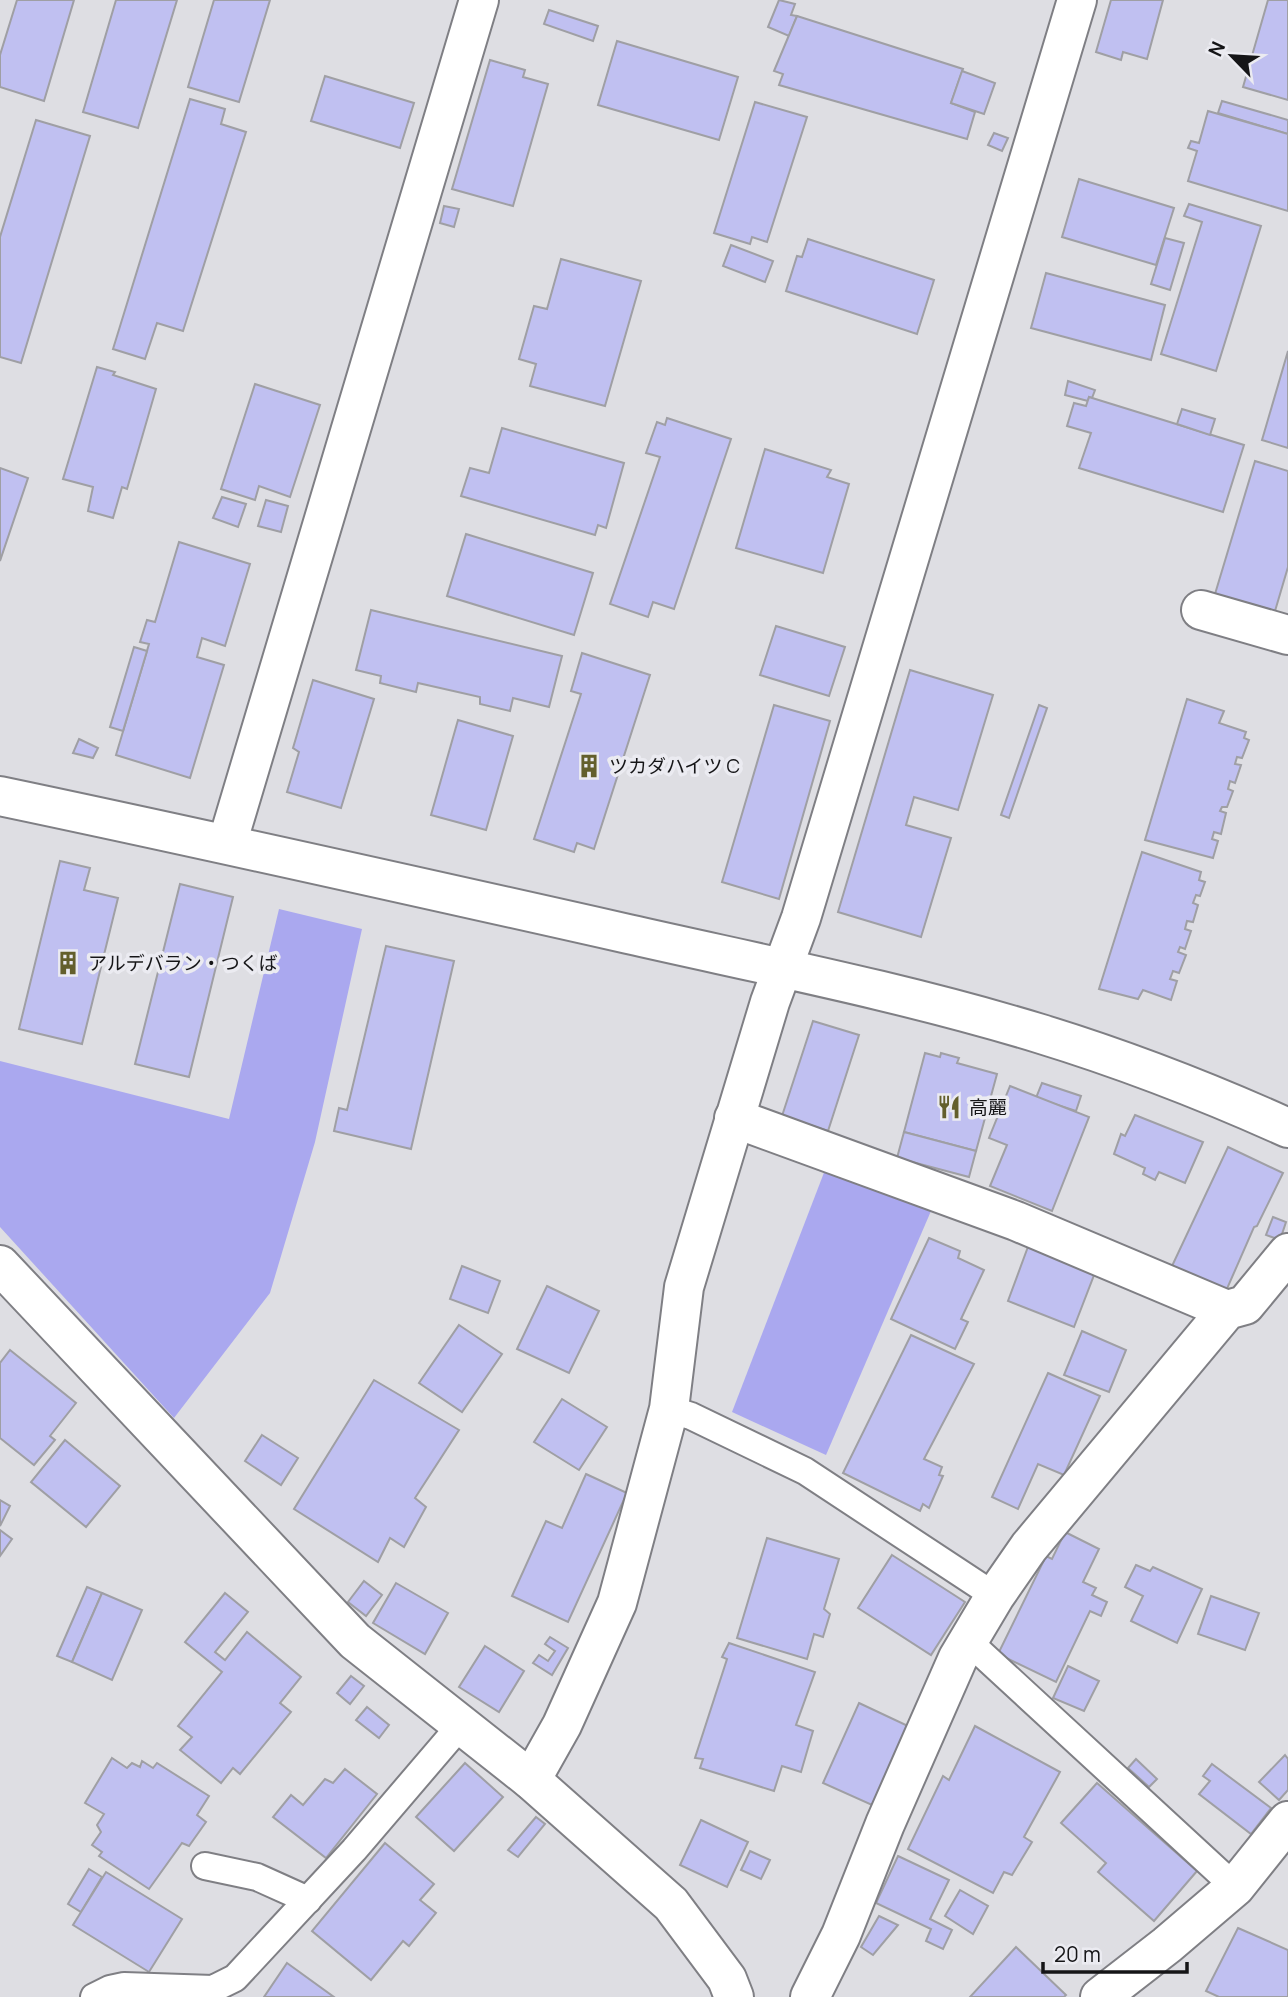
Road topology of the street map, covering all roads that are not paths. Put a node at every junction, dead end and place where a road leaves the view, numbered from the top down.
1 (479, 0) edge
2 (1077, 0) edge
3 (1201, 610) dead end
4 (1288, 635) edge
5 (0, 796) edge
6 (227, 844) junction
7 (783, 969) junction
8 (734, 1118) junction
9 (1288, 1128) edge
10 (1288, 1253) edge
11 (0, 1265) edge
12 (1227, 1310) junction
13 (669, 1409) junction
14 (995, 1596) junction
15 (969, 1642) junction
16 (460, 1726) junction
17 (531, 1780) junction
18 (1288, 1821) edge
19 (205, 1866) dead end
20 (1235, 1887) junction
21 (308, 1900) junction
22 (94, 1997) edge
23 (734, 1997) edge
24 (810, 1997) edge
25 (1100, 1997) edge

1 - 6 street
2 - 7 street
3 - 4 street
5 - 6 street
6 - 7 street
7 - 8 street
7 - 9 street
8 - 12 street
8 - 13 street
10 - 12 street
11 - 16 street
12 - 14 street
13 - 14 lane
13 - 17 street
14 - 15 street
15 - 20 lane
15 - 24 street
16 - 17 street
16 - 21 lane
17 - 23 street
18 - 20 street
19 - 21 lane
20 - 25 street
21 - 22 lane

